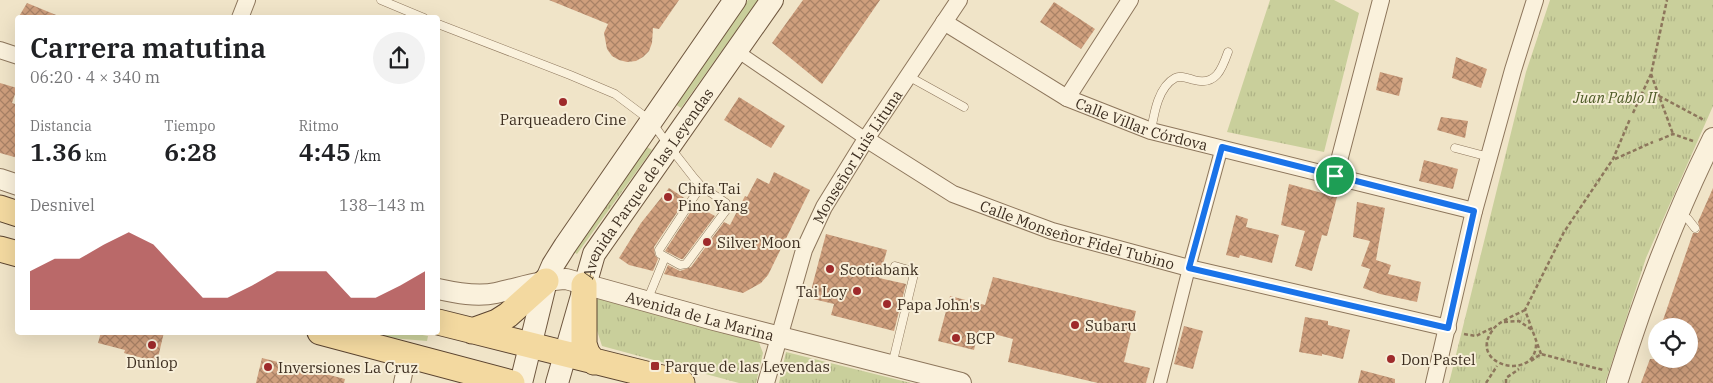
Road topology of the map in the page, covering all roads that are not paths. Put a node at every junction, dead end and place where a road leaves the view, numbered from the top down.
1 (247, 0) edge
2 (381, 0) edge
3 (735, 0) edge
4 (772, 0) edge
5 (959, 0) edge
6 (1130, 0) edge
7 (1535, 0) edge
8 (1378, 1) edge
9 (241, 15) edge
10 (417, 15) edge
11 (944, 22) junction
12 (440, 25) edge
13 (0, 50) edge
14 (737, 51) junction
15 (1228, 52) dead end
16 (15, 55) edge
17 (908, 76) junction
18 (1067, 98) junction
19 (964, 107) dead end
20 (651, 121) junction
21 (1151, 131) junction
22 (1704, 133) edge
23 (866, 139) junction
24 (668, 146) junction
25 (1222, 147) junction
26 (1455, 148) dead end
27 (1489, 157) junction
28 (1335, 176) junction
29 (0, 179) edge
30 (15, 183) edge
31 (701, 186) junction
32 (0, 208) edge
33 (1474, 211) junction
34 (1678, 212) junction
35 (15, 213) edge
36 (1695, 228) dead end
37 (0, 249) edge
38 (15, 253) edge
39 (665, 257) junction
40 (895, 266) dead end
41 (1189, 268) junction
42 (546, 281) junction
43 (584, 285) junction
44 (440, 289) edge
45 (646, 302) junction
46 (440, 322) edge
47 (1448, 328) junction
48 (472, 330) junction
49 (331, 335) edge
50 (779, 338) junction
51 (531, 345) junction
52 (566, 354) junction
53 (408, 356) junction
54 (594, 362) junction
55 (892, 366) junction
56 (1612, 377) edge
57 (402, 383) edge
58 (512, 383) edge
59 (521, 383) edge
60 (557, 383) edge
61 (682, 383) edge
62 (766, 383) edge
63 (961, 383) edge
64 (1160, 383) edge
65 (1434, 383) edge

1 - 9 street
2 - 10 lane
3 - 20 main road, Avenida Parque de las Leyendas
4 - 14 main road, Avenida Parque de las Leyendas
5 - 11 street, Monseñor Luis Lituna
6 - 18 street
7 - 27 street
8 - 28 street
11 - 17 street, Monseñor Luis Lituna
11 - 18 street, Calle Villar Córdova
12 - 20 lane
13 - 16 street
14 - 23 street
14 - 24 main road, Avenida Parque de las Leyendas
15 - 21 lane
17 - 19 lane
17 - 23 street, Monseñor Luis Lituna
18 - 21 street, Calle Villar Córdova
20 - 24 lane
20 - 42 main road, Avenida Parque de las Leyendas
21 - 25 street, Calle Villar Córdova
22 - 34 street
23 - 41 street, Calle Monseñor Fidel Tubino
23 - 50 street, Monseñor Luis Lituna
24 - 31 lane
24 - 43 main road, Avenida Parque de las Leyendas
25 - 28 street, Calle Villar Córdova
25 - 41 street
26 - 27 lane
27 - 33 street
28 - 33 street, Calle Villar Córdova
29 - 30 street
31 - 39 lane
31 - 39 lane
32 - 35 main road
33 - 47 street
34 - 36 lane
34 - 56 street
37 - 38 main road
39 - 45 lane
40 - 55 lane
41 - 47 street, Calle Monseñor Fidel Tubino
41 - 64 street
42 - 43 street, Avenida de La Marina
42 - 44 street, Avenida de La Marina
42 - 48 main road
42 - 51 main road, Avenida Parque de las Leyendas
43 - 45 street, Avenida de La Marina
43 - 52 main road, Avenida Parque de las Leyendas
43 - 54 main road
45 - 50 street, Avenida de La Marina
46 - 48 main road
47 - 65 street
48 - 51 main road
49 - 53 main road
50 - 55 street, Avenida de La Marina
50 - 62 street, Monseñor Luis Lituna
51 - 52 main road
51 - 59 main road, Avenida Parque de las Leyendas
52 - 54 main road
52 - 60 main road, Avenida Parque de las Leyendas
53 - 57 street
53 - 58 main road
54 - 61 main road
55 - 63 street, Avenida de La Marina

